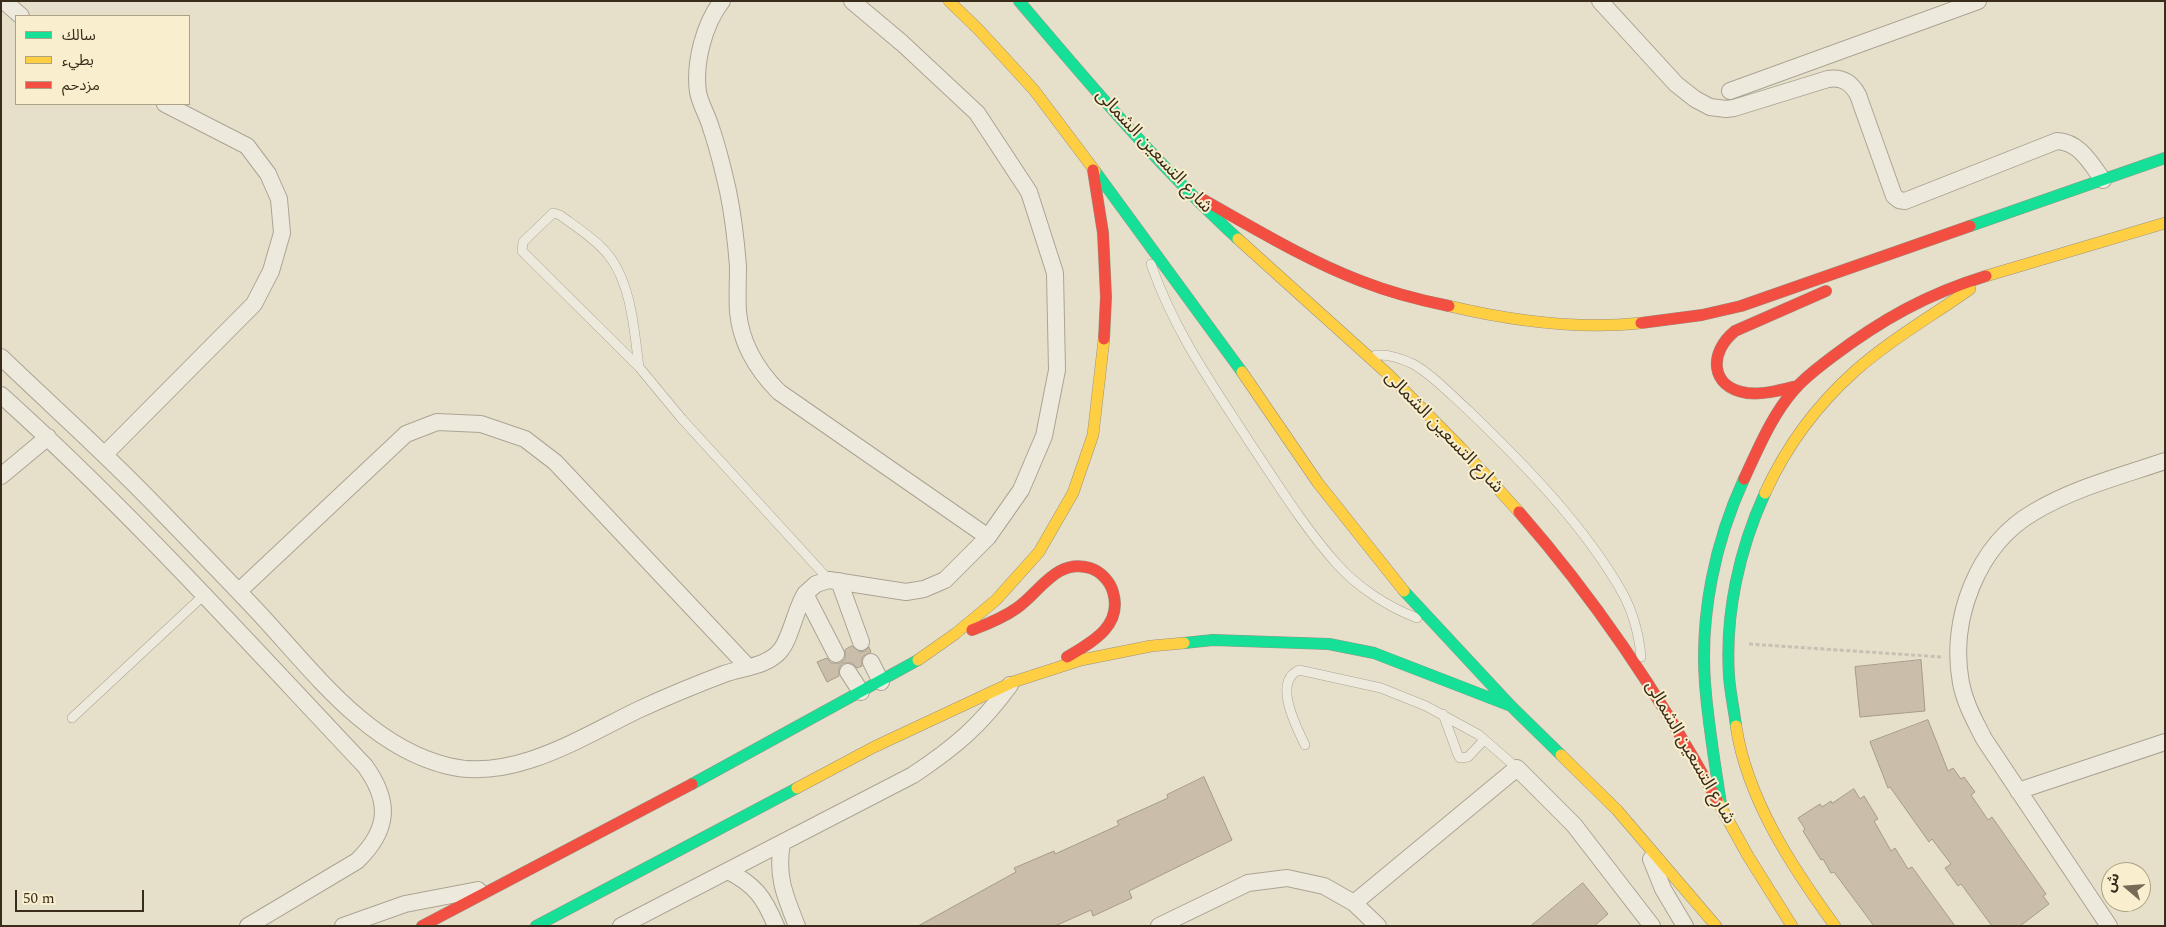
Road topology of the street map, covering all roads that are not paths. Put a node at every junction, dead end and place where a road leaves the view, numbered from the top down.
1 (4, 1) edge
2 (722, 1) edge
3 (852, 1) edge
4 (948, 1) edge
5 (1020, 1) edge
6 (1600, 1) edge
7 (1978, 1) edge
8 (20, 15) edge
9 (1730, 92) dead end
10 (167, 105) edge
11 (2165, 158) edge
12 (1093, 170) junction
13 (2103, 180) junction
14 (1188, 192) junction
15 (2160, 228) edge
16 (1144, 237) junction
17 (1868, 262) junction
18 (1987, 277) junction
19 (1368, 356) junction
20 (1, 357) edge
21 (638, 367) junction
22 (1797, 386) junction
23 (1, 395) edge
24 (48, 437) junction
25 (106, 454) junction
26 (2165, 460) edge
27 (1, 476) edge
28 (988, 537) junction
29 (834, 581) junction
30 (239, 591) junction
31 (805, 594) junction
32 (204, 595) junction
33 (1434, 625) junction
34 (955, 634) junction
35 (861, 642) dead end
36 (836, 654) dead end
37 (871, 662) dead end
38 (748, 667) junction
39 (1046, 670) junction
40 (848, 672) dead end
41 (1642, 672) junction
42 (881, 682) junction
43 (1013, 682) junction
44 (861, 692) junction
45 (1511, 706) junction
46 (1443, 714) junction
47 (72, 718) dead end
48 (1484, 740) junction
49 (2165, 742) edge
50 (1305, 745) dead end
51 (1517, 768) junction
52 (2018, 792) junction
53 (1722, 810) junction
54 (1642, 839) junction
55 (782, 843) junction
56 (728, 871) junction
57 (498, 886) junction
58 (1354, 903) junction
59 (248, 926) edge
60 (343, 926) edge
61 (422, 926) edge
62 (536, 926) edge
63 (621, 926) edge
64 (776, 926) edge
65 (797, 926) edge
66 (1159, 926) edge
67 (1378, 926) edge
68 (1652, 926) edge
69 (1685, 926) edge
70 (1716, 926) edge
71 (1792, 926) edge
72 (1835, 926) edge
73 (2109, 926) edge

1 - 8 street
2 - 28 street
3 - 28 street
4 - 12 main road
5 - 14 main road, شارع التسعين الشمالى
6 - 13 street
7 - 9 street
10 - 25 street
11 - 13 main road
12 - 16 main road
12 - 34 main road
13 - 17 main road
14 - 17 main road
14 - 19 main road, شارع التسعين الشمالى
15 - 18 main road
16 - 33 main road
16 - 33 lane
17 - 22 main road
18 - 22 main road
18 - 72 main road
19 - 41 main road, شارع التسعين الشمالى
19 - 41 lane
20 - 25 street
21 - 21 lane
21 - 29 lane
22 - 53 main road
23 - 24 street
24 - 27 street
24 - 32 street
25 - 30 street
26 - 52 street
28 - 29 street
29 - 31 street
29 - 35 street
30 - 38 street
30 - 38 street
31 - 36 street
31 - 38 street
32 - 47 lane
32 - 59 street
33 - 45 main road
34 - 39 main road
34 - 42 main road
37 - 42 street
39 - 43 main road
39 - 45 main road
40 - 44 street
41 - 53 main road, شارع التسعين الشمالى
42 - 44 main road
43 - 55 street
43 - 62 main road
44 - 57 main road
45 - 54 main road
46 - 48 lane
46 - 48 lane
46 - 50 lane
48 - 51 lane
49 - 52 street
51 - 58 street
51 - 68 street
52 - 73 street
53 - 71 main road, شارع التسعين الشمالى
54 - 69 street
54 - 70 main road
55 - 56 street
55 - 65 street
56 - 63 street
56 - 64 street
57 - 60 street
57 - 61 main road
58 - 66 street
58 - 67 street

